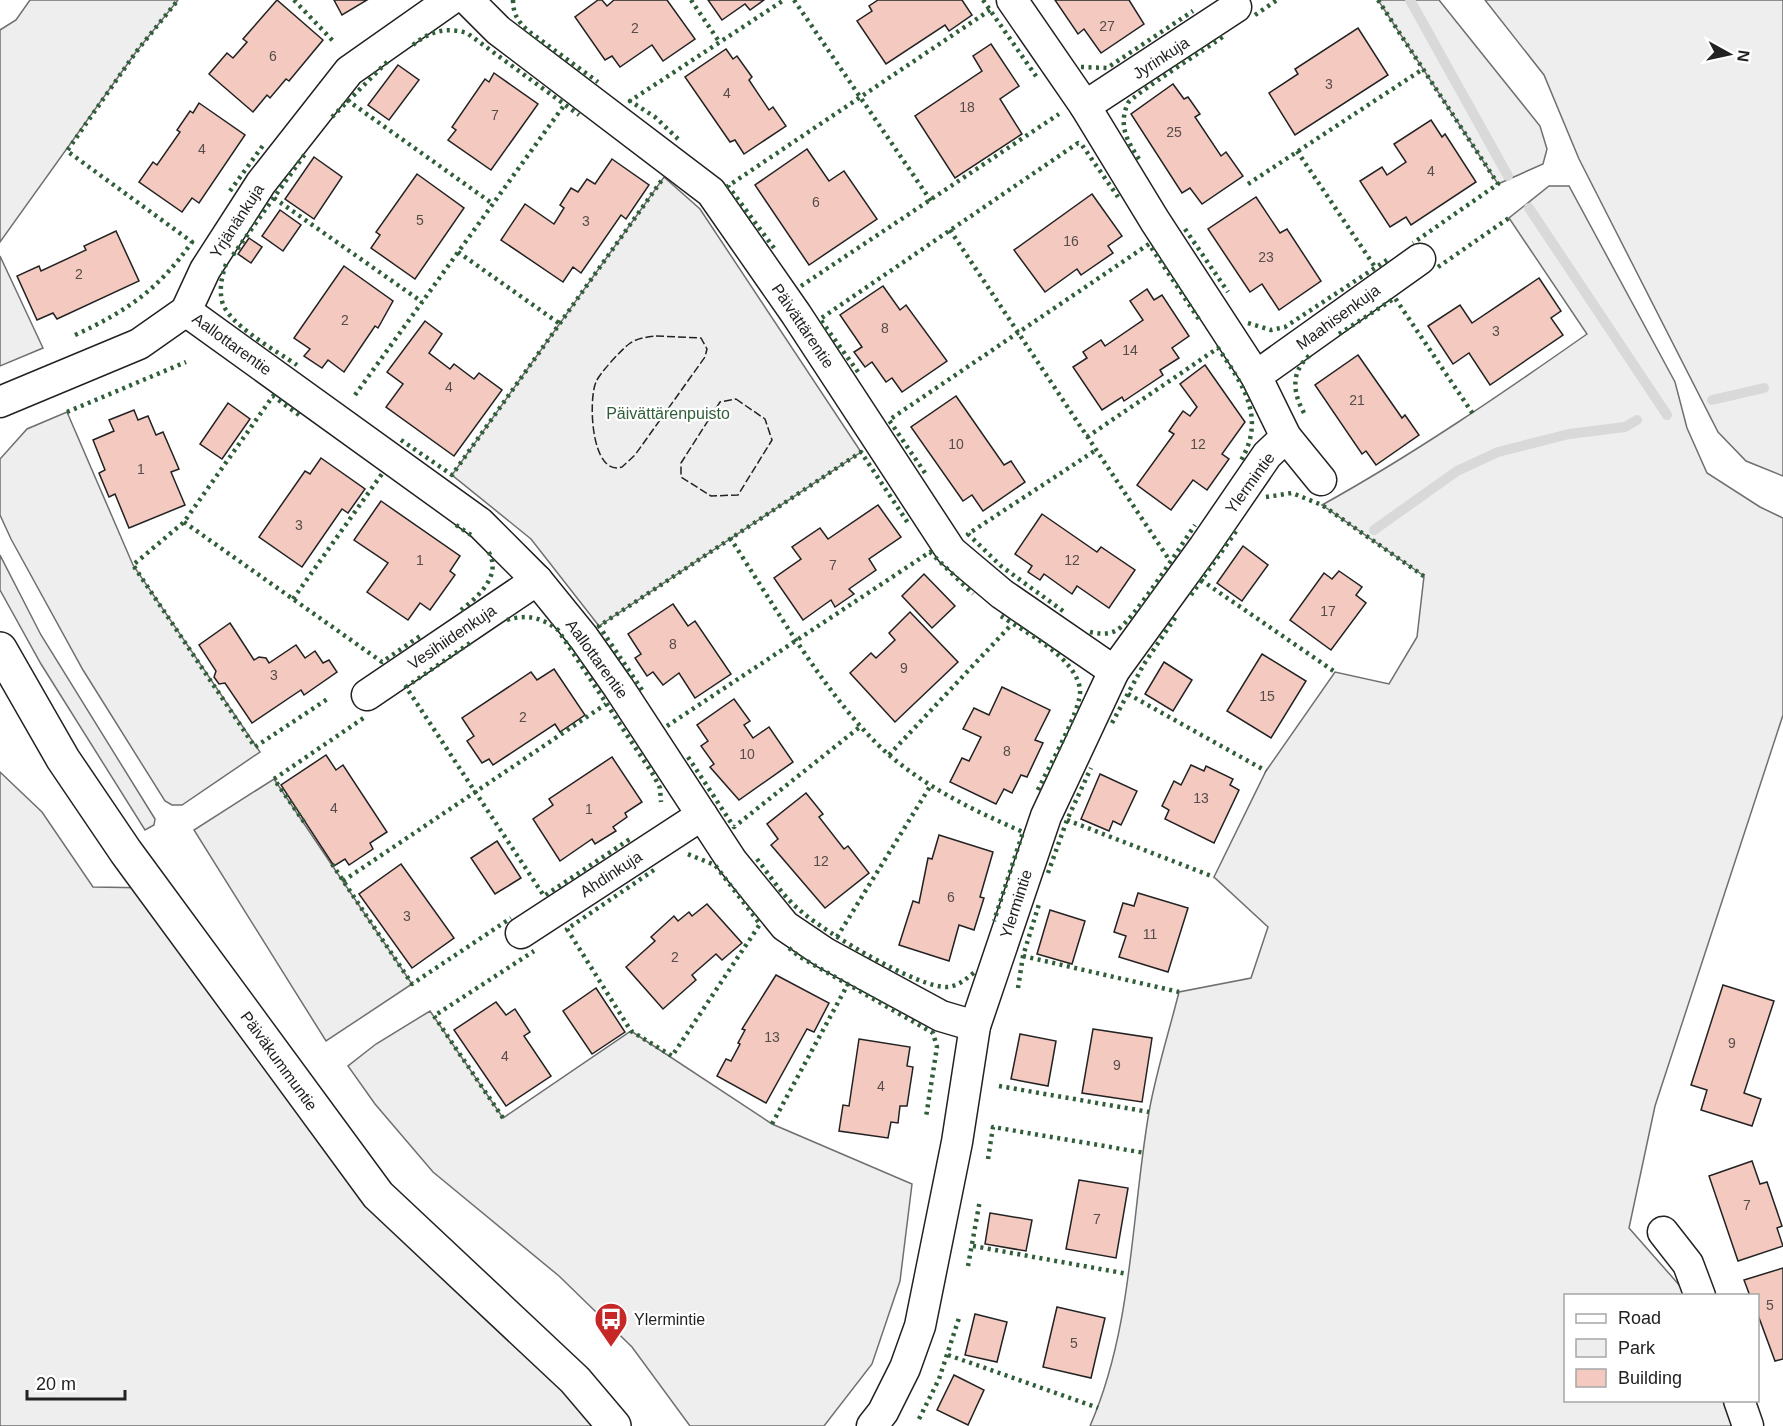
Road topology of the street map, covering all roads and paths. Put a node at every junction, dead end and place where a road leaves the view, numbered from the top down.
1 (450, 0) edge
2 (468, 0) edge
3 (1012, 0) edge
4 (1236, 8) dead end
5 (1085, 106) junction
6 (1420, 259) dead end
7 (186, 311) junction
8 (1256, 376) junction
9 (0, 402) edge
10 (1286, 436) junction
11 (1321, 480) dead end
12 (537, 580) junction
13 (0, 650) edge
14 (1114, 671) junction
15 (367, 695) dead end
16 (702, 815) junction
17 (521, 933) dead end
18 (975, 1026) junction
19 (1663, 1232) dead end
20 (1699, 1294) edge
21 (1739, 1402) edge
22 (614, 1426) edge
23 (872, 1426) edge
24 (1748, 1426) edge

1 - 7 street, Yrjänänkuja
2 - 14 street, Päivättärentie
3 - 5 street, Ylermintie
4 - 5 street, Jyrinkuja
5 - 8 street, Ylermintie
6 - 8 street, Maahisenkuja
7 - 9 street
7 - 12 street, Aallottarentie
8 - 10 street, Ylermintie
10 - 11 street, Ylermintie
10 - 14 street, Ylermintie
12 - 15 street, Vesihiidenkuja
12 - 16 street, Aallottarentie
13 - 22 street, Päiväkummuntie
14 - 18 street, Ylermintie
16 - 17 street, Ahdinkuja
16 - 18 street, Aallottarentie
18 - 23 street, Ylermintie
19 - 20 street
21 - 24 street

